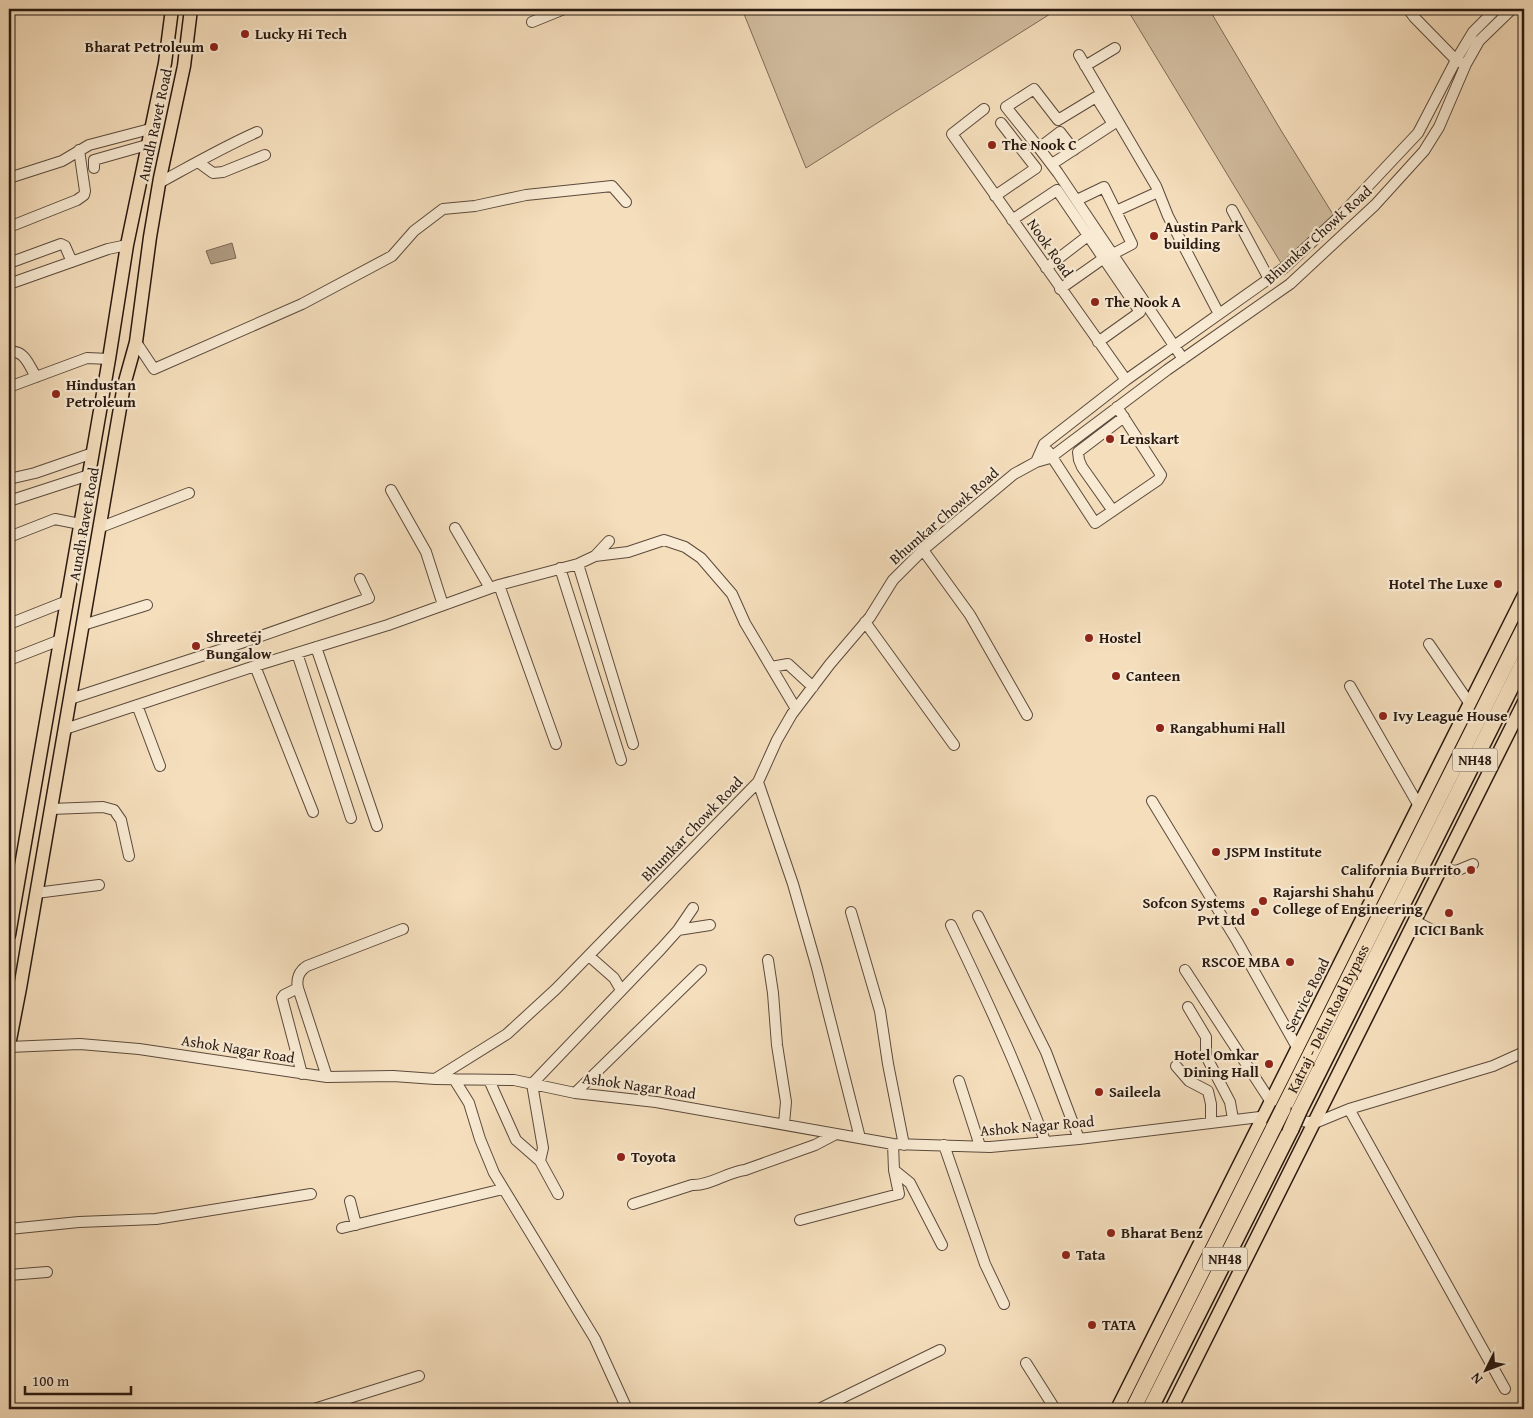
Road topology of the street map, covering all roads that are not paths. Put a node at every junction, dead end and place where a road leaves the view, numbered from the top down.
1 (172, 9) edge
2 (191, 9) edge
3 (564, 9) edge
4 (1408, 9) edge
5 (1496, 9) edge
6 (1512, 9) edge
7 (532, 22) dead end
8 (1115, 48) dead end
9 (1079, 55) dead end
10 (1461, 62) junction
11 (1085, 66) junction
12 (984, 109) dead end
13 (1001, 123) dead end
14 (150, 129) junction
15 (257, 132) dead end
16 (147, 145) junction
17 (1039, 148) junction
18 (79, 150) junction
19 (1074, 150) junction
20 (265, 155) dead end
21 (198, 162) junction
22 (1052, 164) junction
23 (94, 168) dead end
24 (9, 178) edge
25 (159, 183) junction
26 (1158, 192) junction
27 (995, 196) junction
28 (1076, 200) junction
29 (626, 202) dead end
30 (1232, 210) dead end
31 (1116, 212) junction
32 (1012, 220) junction
33 (9, 227) edge
34 (1089, 235) junction
35 (127, 245) junction
36 (1109, 256) junction
37 (72, 262) junction
38 (9, 263) edge
39 (1046, 268) junction
40 (1269, 279) junction
41 (9, 284) edge
42 (1060, 289) junction
43 (1219, 314) junction
44 (136, 342) junction
45 (1098, 342) junction
46 (1174, 345) junction
47 (9, 352) edge
48 (1183, 358) junction
49 (109, 359) junction
50 (36, 377) junction
51 (1126, 380) junction
52 (9, 387) edge
53 (1117, 407) junction
54 (1124, 417) junction
55 (1044, 444) junction
56 (93, 453) junction
57 (1050, 458) junction
58 (1036, 462) junction
59 (89, 475) junction
60 (9, 479) edge
61 (391, 490) dead end
62 (189, 493) dead end
63 (9, 501) edge
64 (1113, 511) junction
65 (80, 524) junction
66 (101, 527) junction
67 (455, 528) dead end
68 (9, 537) edge
69 (609, 541) dead end
70 (923, 550) junction
71 (595, 556) junction
72 (578, 564) junction
73 (560, 568) junction
74 (360, 579) dead end
75 (494, 587) junction
76 (1524, 595) edge
77 (67, 601) junction
78 (146, 604) dead end
79 (443, 605) junction
80 (865, 622) junction
81 (9, 624) edge
82 (83, 625) junction
83 (1524, 628) edge
84 (60, 640) junction
85 (1429, 644) dead end
86 (316, 647) junction
87 (297, 652) junction
88 (9, 660) edge
89 (1524, 661) edge
90 (255, 666) junction
91 (771, 667) junction
92 (1350, 686) dead end
93 (813, 688) junction
94 (70, 699) junction
95 (1524, 702) edge
96 (137, 704) junction
97 (1470, 704) junction
98 (796, 709) junction
99 (1027, 715) dead end
100 (65, 729) junction
101 (556, 744) dead end
102 (633, 744) dead end
103 (954, 745) dead end
104 (621, 760) dead end
105 (160, 766) dead end
106 (758, 782) junction
107 (1152, 801) dead end
108 (1419, 806) junction
109 (51, 809) junction
110 (313, 812) dead end
111 (351, 818) dead end
112 (378, 826) dead end
113 (128, 856) dead end
114 (1473, 864) dead end
115 (1442, 868) junction
116 (99, 885) dead end
117 (36, 893) junction
118 (693, 908) dead end
119 (851, 912) dead end
120 (978, 916) dead end
121 (1415, 921) junction
122 (710, 925) dead end
123 (951, 925) dead end
124 (403, 929) dead end
125 (678, 930) junction
126 (1432, 930) dead end
127 (9, 935) edge
128 (589, 956) junction
129 (768, 960) dead end
130 (702, 970) dead end
131 (1185, 970) dead end
132 (298, 988) junction
133 (621, 990) junction
134 (1188, 1006) dead end
135 (9, 1046) edge
136 (1298, 1049) junction
137 (1524, 1052) edge
138 (1176, 1066) dead end
139 (302, 1074) junction
140 (327, 1077) junction
141 (435, 1079) junction
142 (454, 1079) junction
143 (488, 1080) junction
144 (959, 1081) dead end
145 (532, 1084) junction
146 (575, 1093) junction
147 (1277, 1106) junction
148 (1349, 1109) junction
149 (1265, 1116) junction
150 (1233, 1119) junction
151 (1211, 1122) junction
152 (1315, 1122) junction
153 (784, 1124) junction
154 (836, 1134) junction
155 (860, 1138) junction
156 (1079, 1139) junction
157 (1045, 1141) junction
158 (898, 1144) junction
159 (944, 1145) junction
160 (980, 1146) junction
161 (540, 1161) junction
162 (894, 1170) junction
163 (504, 1189) junction
164 (311, 1194) dead end
165 (558, 1194) dead end
166 (350, 1201) dead end
167 (633, 1204) dead end
168 (800, 1220) dead end
169 (356, 1225) junction
170 (342, 1228) dead end
171 (9, 1229) edge
172 (942, 1245) dead end
173 (47, 1272) dead end
174 (9, 1275) edge
175 (1004, 1304) dead end
176 (940, 1350) dead end
177 (1026, 1363) dead end
178 (419, 1376) dead end
179 (1505, 1389) dead end
180 (314, 1409) edge
181 (627, 1409) edge
182 (819, 1409) edge
183 (1055, 1409) edge
184 (1117, 1409) edge
185 (1134, 1409) edge
186 (1150, 1409) edge
187 (1170, 1409) edge

1 - 14 main road, Aundh Ravet Road
2 - 25 main road, Aundh Ravet Road
3 - 7 street
4 - 10 street
5 - 10 street, Bhumkar Chowk Road
6 - 10 street, Bhumkar Chowk Road
8 - 11 street
9 - 11 street
10 - 40 street, Bhumkar Chowk Road
10 - 48 street, Bhumkar Chowk Road
11 - 26 street
12 - 27 street, Nook Road
13 - 27 street
14 - 16 main road, Aundh Ravet Road
14 - 18 street
15 - 21 street
16 - 23 street
16 - 35 main road, Aundh Ravet Road
17 - 19 street
17 - 19 street
17 - 22 street
18 - 24 street
18 - 33 street
19 - 22 street
20 - 21 street
21 - 25 street
22 - 28 street
25 - 44 main road, Aundh Ravet Road
26 - 31 street
26 - 43 street
27 - 32 street, Nook Road
28 - 31 street
28 - 36 street
29 - 44 street
30 - 40 street
31 - 36 street
32 - 34 street
32 - 39 street, Nook Road
34 - 36 street
34 - 39 street
35 - 37 street
35 - 49 main road, Aundh Ravet Road
36 - 42 street
36 - 45 street
36 - 46 street
37 - 38 street
37 - 41 street
39 - 42 street, Nook Road
40 - 43 street, Bhumkar Chowk Road
42 - 45 street, Nook Road
43 - 46 street, Bhumkar Chowk Road
44 - 66 main road, Aundh Ravet Road
45 - 51 street, Nook Road
46 - 48 street
46 - 51 street, Bhumkar Chowk Road
47 - 50 street
48 - 53 street, Bhumkar Chowk Road
49 - 50 street
49 - 56 main road, Aundh Ravet Road
50 - 52 street
51 - 55 street, Bhumkar Chowk Road
53 - 54 street
53 - 57 street, Bhumkar Chowk Road
54 - 64 street
54 - 64 street
55 - 57 street
55 - 58 street, Bhumkar Chowk Road
56 - 59 main road, Aundh Ravet Road
56 - 60 street
57 - 58 street, Bhumkar Chowk Road
57 - 64 street
58 - 70 street, Bhumkar Chowk Road
59 - 63 street
59 - 65 main road, Aundh Ravet Road
61 - 79 street
62 - 66 street
65 - 68 street
65 - 77 main road, Aundh Ravet Road
66 - 82 main road, Aundh Ravet Road
67 - 75 street
69 - 71 street
70 - 80 street, Bhumkar Chowk Road
70 - 99 street
71 - 72 street
71 - 91 street
72 - 73 street
72 - 102 street
73 - 75 street
73 - 104 street
74 - 94 street
75 - 79 street
75 - 101 street
76 - 97 main road, Service Road
77 - 81 street
77 - 84 main road, Aundh Ravet Road
78 - 82 street
79 - 86 street
80 - 93 street, Bhumkar Chowk Road
80 - 103 street
82 - 94 main road, Aundh Ravet Road
83 - 147 highway, Katraj - Dehu Road Bypass / NH48
84 - 88 street
84 - 127 main road, Aundh Ravet Road
85 - 97 street
86 - 87 street
86 - 112 street
87 - 90 street
87 - 111 street
89 - 186 highway, Katraj - Dehu Road Bypass / NH48, bridge
90 - 96 street
90 - 110 street
91 - 93 street
91 - 98 street
92 - 108 street
93 - 98 street, Bhumkar Chowk Road
94 - 100 main road, Aundh Ravet Road
95 - 115 main road
96 - 100 street
96 - 105 street
97 - 108 main road, Service Road
98 - 106 street, Bhumkar Chowk Road
100 - 109 main road, Aundh Ravet Road
106 - 128 street, Bhumkar Chowk Road
106 - 155 street
107 - 136 street
108 - 136 main road, Service Road
109 - 113 street
109 - 117 main road, Aundh Ravet Road
114 - 115 street
115 - 121 main road
116 - 117 street
117 - 135 main road, Aundh Ravet Road
118 - 125 street
119 - 158 street
120 - 156 street
121 - 126 street
121 - 152 main road
122 - 125 street
123 - 157 street
124 - 132 street
125 - 133 street
128 - 133 street
128 - 141 street, Bhumkar Chowk Road
129 - 153 street
130 - 146 street
131 - 147 street
132 - 139 street
132 - 140 street
133 - 145 street
134 - 150 street
135 - 139 street, Ashok Nagar Road
136 - 147 main road, Service Road
137 - 148 street
138 - 151 street
139 - 140 street, Ashok Nagar Road
140 - 141 street, Ashok Nagar Road
141 - 142 street, Ashok Nagar Road
142 - 143 street, Ashok Nagar Road
142 - 163 street
143 - 145 street, Ashok Nagar Road
143 - 161 street
144 - 160 street
145 - 146 street, Ashok Nagar Road
145 - 161 street
146 - 153 street, Ashok Nagar Road
147 - 149 main road, Service Road
147 - 185 highway, Katraj - Dehu Road Bypass / NH48, bridge
148 - 152 street
148 - 179 street
149 - 150 street, Ashok Nagar Road
149 - 152 street, Ashok Nagar Road
149 - 184 main road, Service Road
150 - 151 street, Ashok Nagar Road
151 - 156 street, Ashok Nagar Road
152 - 187 main road
153 - 154 street, Ashok Nagar Road
154 - 155 street, Ashok Nagar Road
154 - 167 street
155 - 158 street, Ashok Nagar Road
156 - 157 street, Ashok Nagar Road
157 - 160 street, Ashok Nagar Road
158 - 159 street, Ashok Nagar Road
158 - 162 street
159 - 160 street, Ashok Nagar Road
159 - 175 street
161 - 165 street
162 - 168 street
162 - 172 street
163 - 169 street
163 - 181 street
164 - 171 street
166 - 169 street
169 - 170 street
173 - 174 street
176 - 182 street
177 - 183 street
178 - 180 street

